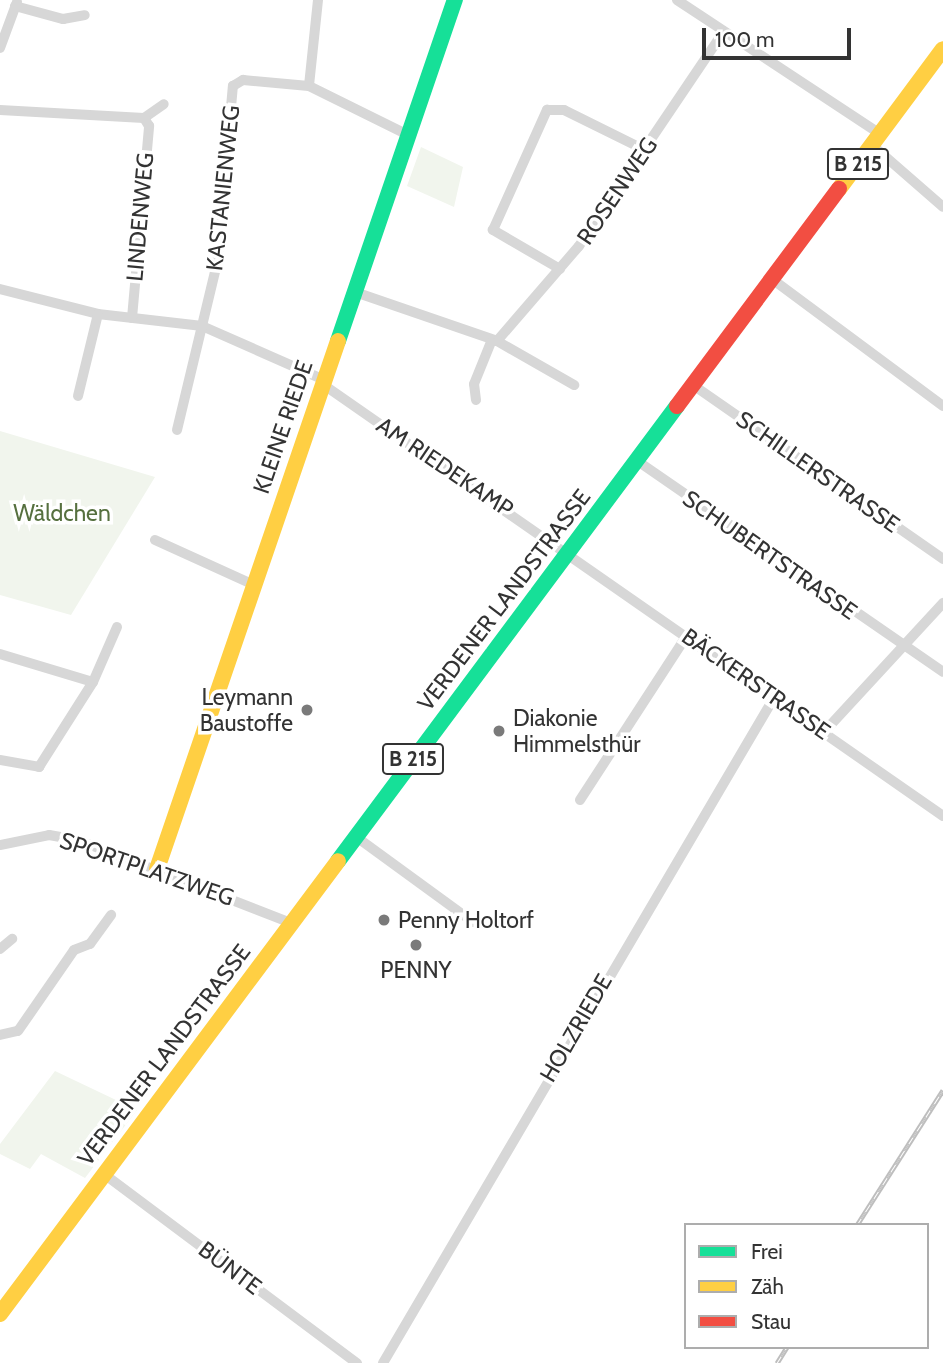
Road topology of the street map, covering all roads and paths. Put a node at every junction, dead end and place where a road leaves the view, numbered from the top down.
1 (317, 0) edge
2 (455, 0) edge
3 (677, 0) edge
4 (16, 3) edge
5 (85, 15) dead end
6 (724, 31) junction
7 (0, 48) edge
8 (943, 49) edge
9 (309, 86) junction
10 (164, 104) dead end
11 (0, 110) edge
12 (144, 118) junction
13 (408, 135) junction
14 (876, 139) junction
15 (645, 149) junction
16 (943, 208) edge
17 (560, 270) junction
18 (772, 279) junction
19 (0, 289) edge
20 (355, 292) junction
21 (98, 314) junction
22 (132, 318) junction
23 (202, 326) junction
24 (494, 342) junction
25 (322, 381) junction
26 (574, 385) dead end
27 (693, 385) junction
28 (78, 397) dead end
29 (476, 400) dead end
30 (943, 406) edge
31 (177, 430) dead end
32 (636, 460) junction
33 (155, 540) dead end
34 (568, 552) junction
35 (943, 559) edge
36 (252, 584) junction
37 (943, 603) edge
38 (117, 627) dead end
39 (687, 635) junction
40 (904, 649) junction
41 (0, 654) edge
42 (943, 672) edge
43 (93, 682) junction
44 (775, 696) junction
45 (824, 732) junction
46 (0, 760) edge
47 (580, 800) dead end
48 (943, 817) edge
49 (355, 836) junction
50 (0, 845) edge
51 (157, 869) junction
52 (111, 915) dead end
53 (473, 922) dead end
54 (290, 923) junction
55 (12, 939) dead end
56 (0, 949) edge
57 (0, 1035) edge
58 (104, 1174) junction
59 (0, 1314) edge
60 (357, 1363) edge
61 (383, 1363) edge

1 - 9 street
2 - 13 main road, KLEINE RIEDE
3 - 6 street
4 - 5 street
4 - 7 street
6 - 14 street
6 - 15 street, ROSENWEG
8 - 14 main road, VERDENER LANDSTRASSE / B 215
9 - 13 street
9 - 23 street, KASTANIENWEG
10 - 12 street
11 - 12 street
12 - 22 street, LINDENWEG
13 - 20 main road, KLEINE RIEDE
14 - 16 street
14 - 18 main road, VERDENER LANDSTRASSE / B 215
15 - 17 street, ROSENWEG
15 - 17 street
17 - 24 street, ROSENWEG
18 - 27 main road, VERDENER LANDSTRASSE / B 215
18 - 30 street
19 - 21 street, AM RIEDEKAMP
20 - 24 street
20 - 25 main road, KLEINE RIEDE
21 - 22 street, AM RIEDEKAMP
21 - 28 street
22 - 23 street, AM RIEDEKAMP
23 - 25 street, AM RIEDEKAMP
23 - 31 street
24 - 26 street
24 - 29 street, ROSENWEG
25 - 34 street, AM RIEDEKAMP
25 - 36 main road, KLEINE RIEDE
27 - 32 main road, VERDENER LANDSTRASSE / B 215
27 - 35 street, SCHILLERSTRASSE
32 - 34 main road, VERDENER LANDSTRASSE / B 215
32 - 40 street, SCHUBERTSTRASSE
33 - 36 street
34 - 39 street, BÄCKERSTRASSE
34 - 49 main road, VERDENER LANDSTRASSE / B 215
36 - 51 main road, KLEINE RIEDE
37 - 40 street
38 - 43 street
39 - 44 street, BÄCKERSTRASSE
39 - 47 street
40 - 42 street, SCHUBERTSTRASSE
40 - 45 street
41 - 43 street
43 - 46 street
44 - 45 street, BÄCKERSTRASSE
44 - 61 street, HOLZRIEDE
45 - 48 street, BÄCKERSTRASSE
49 - 53 street
49 - 54 main road, VERDENER LANDSTRASSE / B 215
50 - 51 street, SPORTPLATZWEG
51 - 54 street, SPORTPLATZWEG
52 - 57 street
54 - 58 main road, VERDENER LANDSTRASSE / B 215
55 - 56 street
58 - 59 main road, VERDENER LANDSTRASSE / B 215
58 - 60 street, BÜNTE

